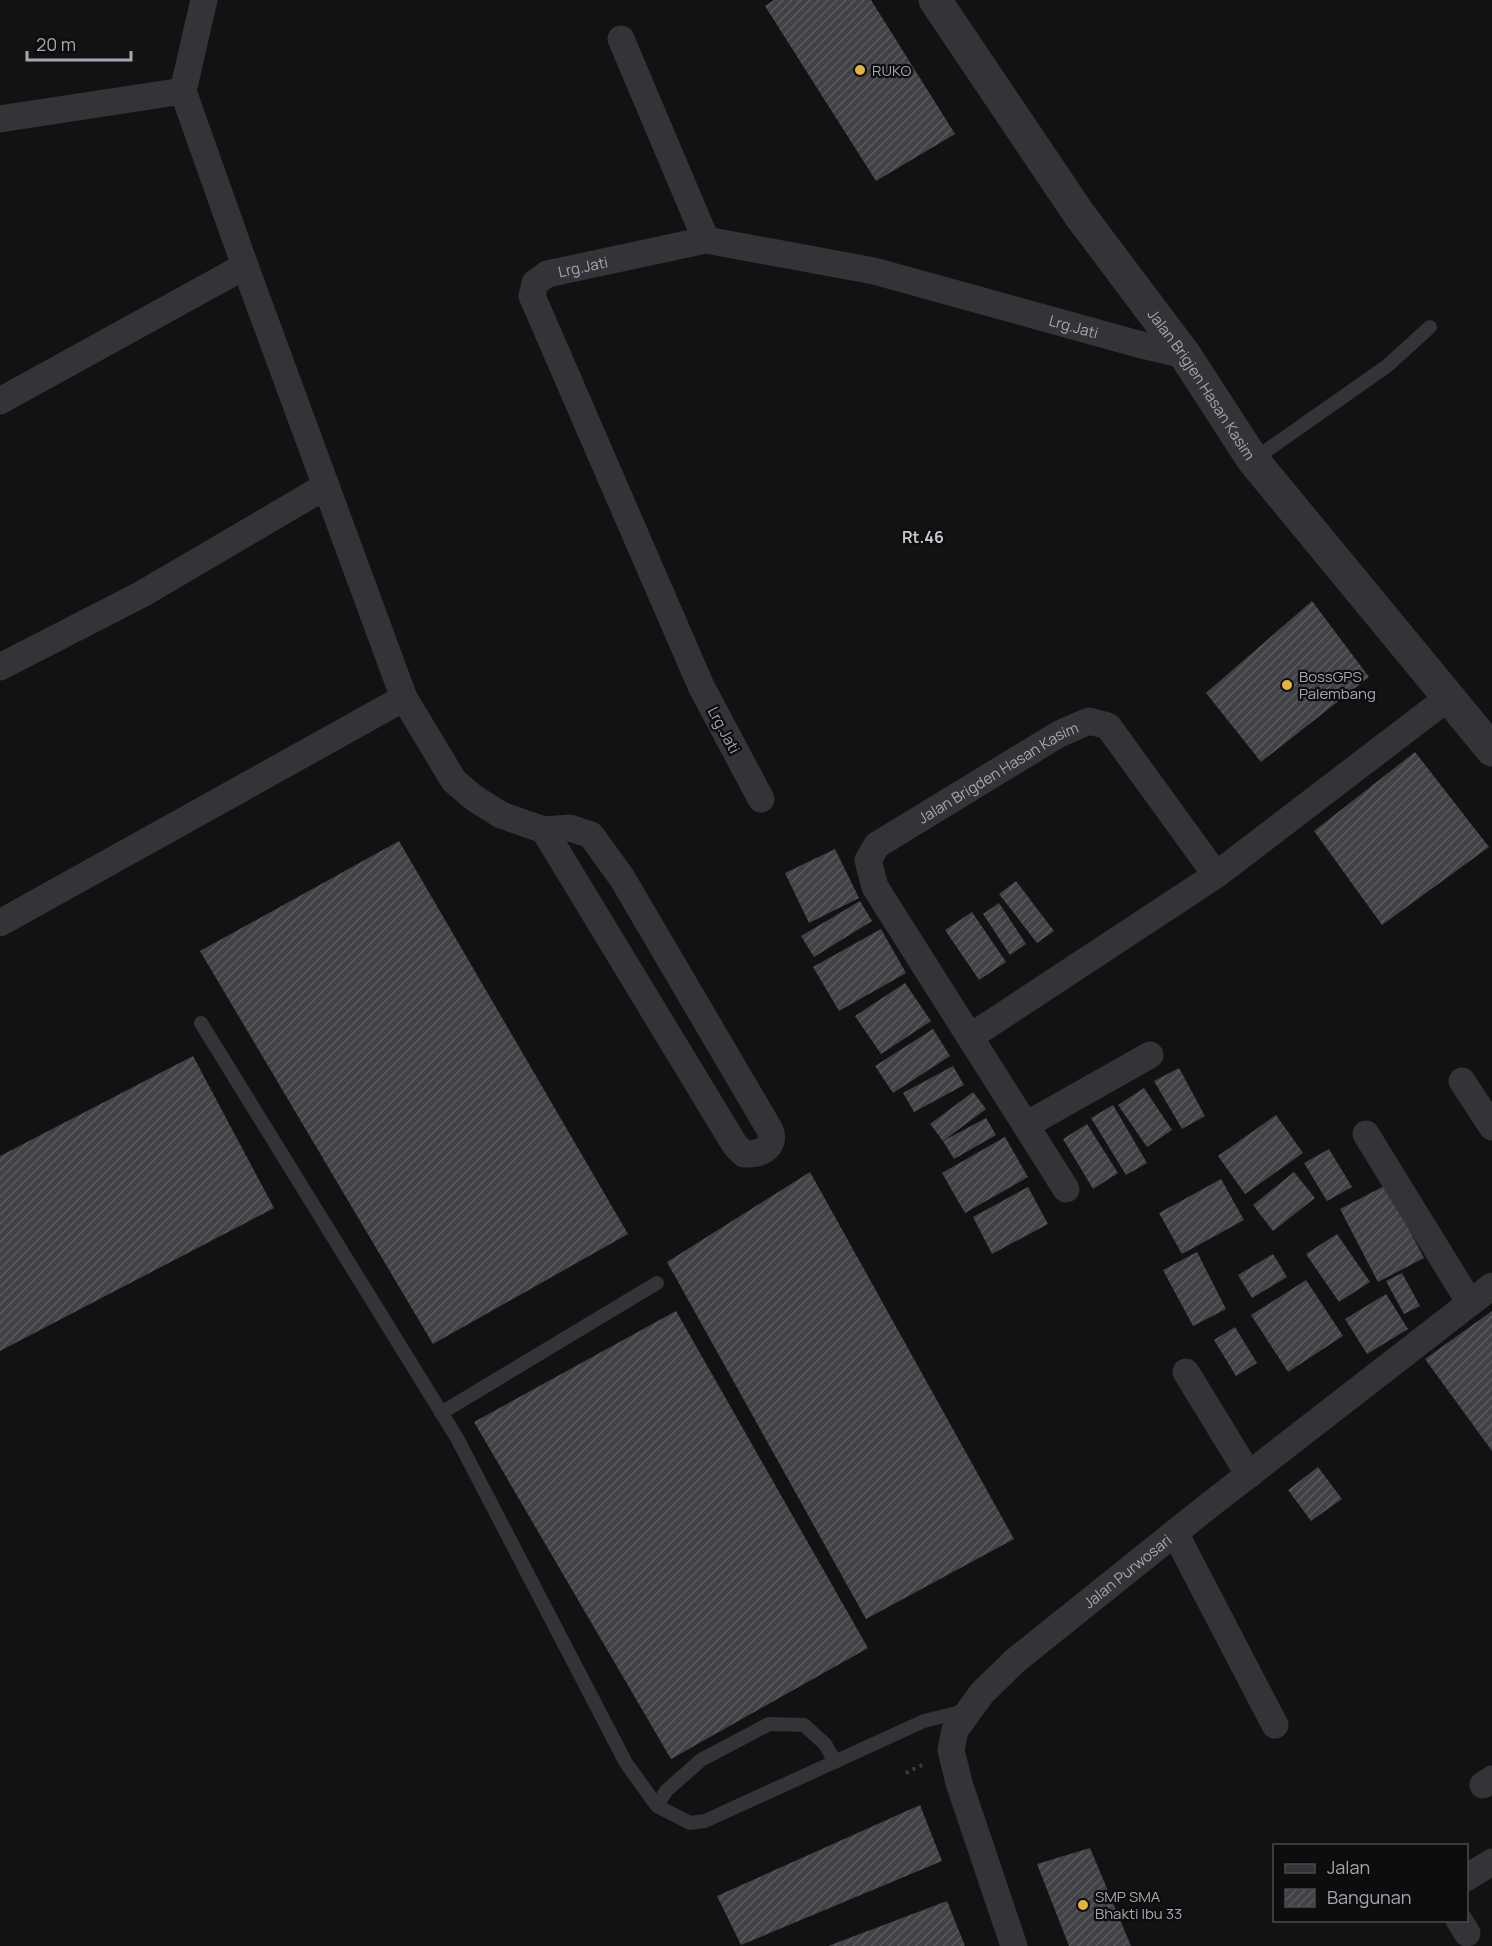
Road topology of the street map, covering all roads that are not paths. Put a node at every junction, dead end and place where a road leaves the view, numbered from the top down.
1 (204, 0) edge
2 (935, 0) edge
3 (621, 39) dead end
4 (183, 91) junction
5 (0, 119) edge
6 (706, 240) junction
7 (245, 266) junction
8 (1430, 327) dead end
9 (1185, 354) junction
10 (0, 401) edge
11 (1253, 460) junction
12 (326, 486) junction
13 (0, 667) edge
14 (1449, 697) junction
15 (404, 698) junction
16 (1492, 750) edge
17 (761, 799) dead end
18 (544, 830) junction
19 (1216, 875) junction
20 (0, 922) edge
21 (667, 955) junction
22 (631, 975) junction
23 (201, 1023) dead end
24 (970, 1037) junction
25 (1150, 1055) dead end
26 (1462, 1081) dead end
27 (1492, 1127) edge
28 (1032, 1134) junction
29 (1366, 1134) dead end
30 (1066, 1189) dead end
31 (657, 1283) dead end
32 (1492, 1286) edge
33 (1470, 1303) junction
34 (1186, 1372) dead end
35 (441, 1413) junction
36 (1249, 1475) junction
37 (1175, 1533) junction
38 (970, 1710) junction
39 (1275, 1725) dead end
40 (835, 1762) junction
41 (657, 1806) junction
42 (1492, 1862) edge
43 (1468, 1877) edge
44 (1014, 1946) edge

1 - 4 street
2 - 9 street, Jalan Brigjen Hasan Kasim
3 - 6 street
4 - 5 street
4 - 7 street
6 - 9 street, Lrg.Jati
6 - 17 street, Lrg.Jati
7 - 10 street
7 - 12 street
8 - 11 lane
9 - 11 street, Jalan Brigjen Hasan Kasim
11 - 14 street, Jalan Brigjen Hasan Kasim
12 - 13 street
12 - 15 street
14 - 16 street, Jalan Brigjen Hasan Kasim
14 - 19 street
15 - 18 street
15 - 20 street
18 - 21 street
18 - 22 street
19 - 24 street
19 - 24 street, Jalan Brigden Hasan Kasim
21 - 22 street
21 - 22 street
23 - 35 lane
24 - 28 street, Jalan Brigden Hasan Kasim
25 - 28 street
26 - 27 street
28 - 30 street, Jalan Brigden Hasan Kasim
29 - 33 street
31 - 35 lane
32 - 33 street, Jalan Purwosari
33 - 36 street, Jalan Purwosari
34 - 36 street
35 - 41 lane
36 - 37 street, Jalan Purwosari
37 - 38 street, Jalan Purwosari
37 - 39 street
38 - 40 lane
38 - 44 street, Jalan Purwosari
40 - 41 lane
40 - 41 lane
42 - 43 street

